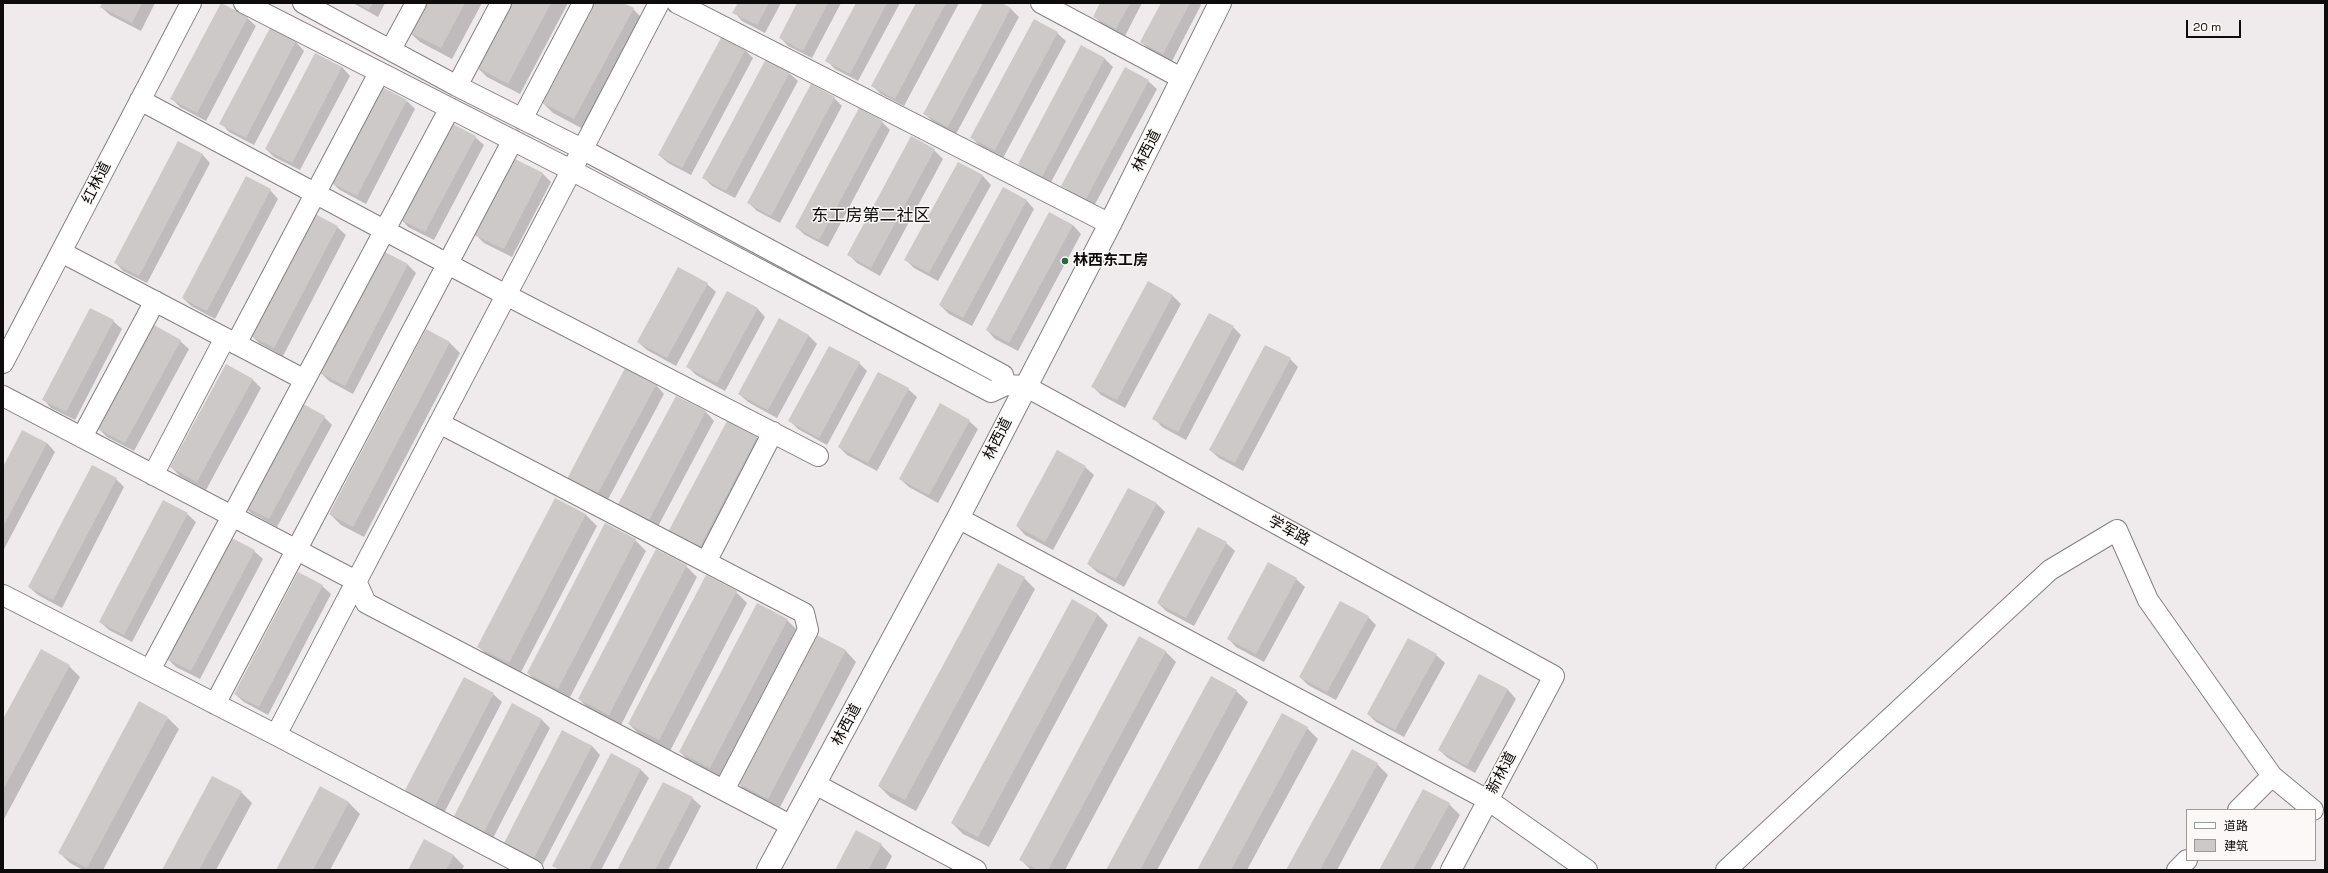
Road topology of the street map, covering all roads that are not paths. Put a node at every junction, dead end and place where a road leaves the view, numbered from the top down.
1 (191, 3) edge
2 (244, 3) edge
3 (303, 3) edge
4 (416, 3) edge
5 (501, 3) edge
6 (583, 3) edge
7 (659, 3) edge
8 (677, 3) edge
9 (1041, 3) edge
10 (1220, 3) edge
11 (391, 49) junction
12 (379, 73) junction
13 (1183, 78) junction
14 (457, 86) junction
15 (140, 100) junction
16 (450, 108) junction
17 (522, 119) junction
18 (512, 140) junction
19 (582, 149) junction
20 (571, 170) junction
21 (316, 193) junction
22 (1110, 224) junction
23 (385, 229) junction
24 (61, 252) junction
25 (448, 264) junction
26 (506, 295) junction
27 (155, 302) junction
28 (230, 341) junction
29 (3, 363) edge
30 (305, 380) junction
31 (1016, 386) junction
32 (3, 396) edge
33 (439, 423) junction
34 (773, 432) junction
35 (82, 437) junction
36 (818, 456) dead end
37 (153, 475) junction
38 (232, 516) junction
39 (958, 518) junction
40 (298, 550) junction
41 (706, 562) junction
42 (356, 581) junction
43 (3, 595) edge
44 (150, 670) junction
45 (1554, 676) joint
46 (215, 704) junction
47 (276, 735) junction
48 (2272, 776) junction
49 (815, 784) junction
50 (724, 790) junction
51 (1488, 800) junction
52 (2239, 809) edge
53 (2312, 809) edge
54 (2316, 812) edge
55 (2325, 817) edge
56 (792, 826) junction
57 (2186, 861) edge
58 (533, 870) edge
59 (768, 870) edge
60 (976, 870) edge
61 (1450, 870) edge
62 (1587, 870) edge
63 (1726, 870) edge
64 (2177, 870) edge

1 - 15 street, 红林道
2 - 12 street
3 - 11 street
4 - 11 street
5 - 14 street
6 - 17 street
7 - 19 street
8 - 22 street
9 - 13 street
10 - 13 main road, 林西道
11 - 14 street
12 - 16 street
12 - 21 street
13 - 22 main road, 林西道
14 - 17 street
15 - 21 street
15 - 24 street, 红林道
16 - 18 street
16 - 23 street
17 - 19 street
18 - 20 street
18 - 25 street
19 - 20 street
19 - 31 street
20 - 26 street
20 - 31 street
21 - 23 street
21 - 28 street
22 - 31 main road, 林西道
23 - 25 street
23 - 30 street
24 - 27 street
24 - 29 street, 红林道
25 - 26 street
25 - 40 street
26 - 33 street
26 - 34 street
27 - 28 street
27 - 35 street
28 - 30 street
28 - 37 street
30 - 38 street
31 - 39 main road, 林西道
31 - 45 street, 学军路
32 - 35 street
33 - 41 street
33 - 42 street
34 - 36 street
34 - 41 street
35 - 37 street
37 - 38 street
38 - 40 street
38 - 44 street
39 - 49 main road, 林西道
39 - 51 street
40 - 42 street
40 - 46 street
41 - 50 street
42 - 47 street
42 - 50 street
43 - 44 street
44 - 46 street
45 - 51 street, 新林道
46 - 47 street
47 - 58 street
48 - 52 street
48 - 53 street
48 - 63 street
49 - 56 main road, 林西道
49 - 60 street
50 - 56 street
51 - 61 street, 新林道
51 - 62 street
54 - 55 street
56 - 59 main road, 林西道
57 - 64 street

